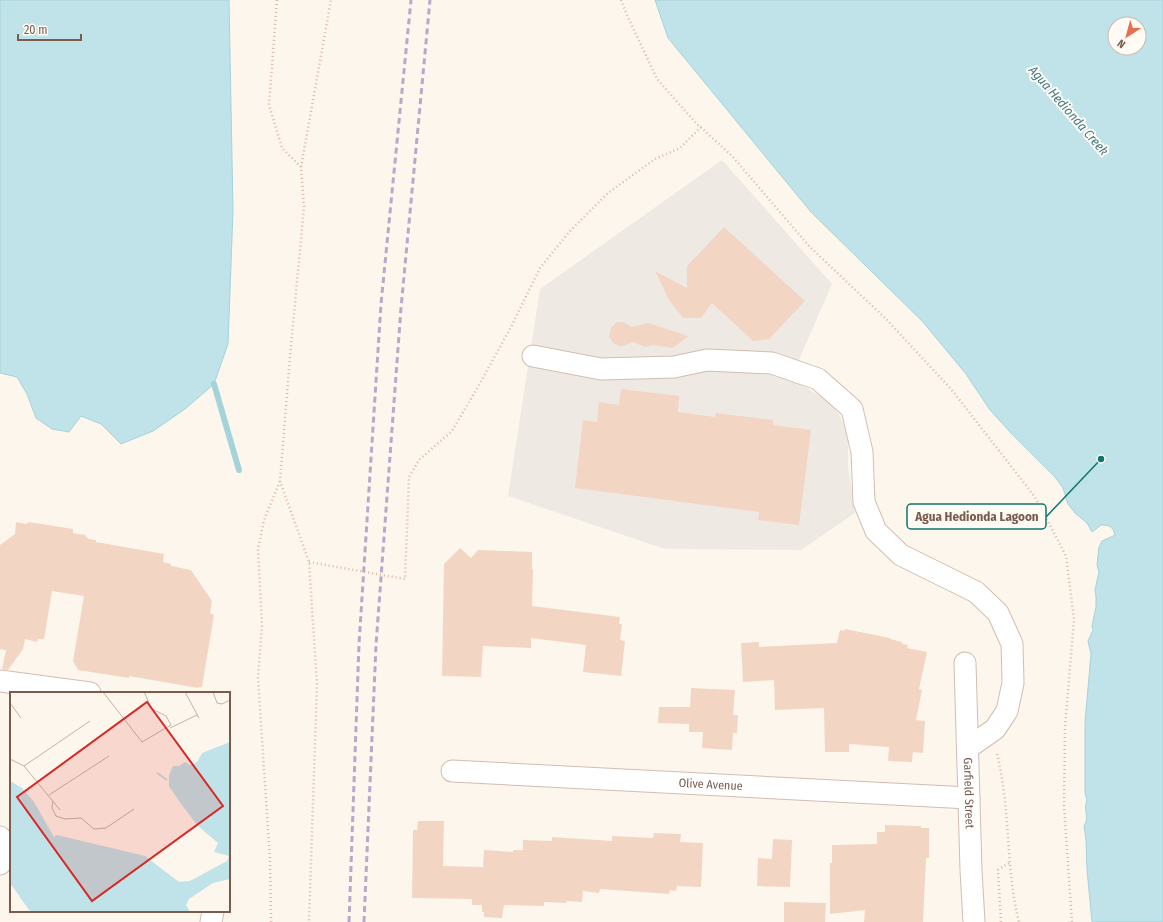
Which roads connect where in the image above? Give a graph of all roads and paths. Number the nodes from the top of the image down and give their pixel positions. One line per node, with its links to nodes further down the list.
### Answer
1 (277, 0): 5 (path)
2 (331, 0): 5 (path)
3 (621, 0): 4 (path)
4 (701, 127): 8 (path); 26 (path)
5 (301, 167): 7 (path)
6 (533, 356): 12 (street)
7 (280, 481): 8 (path); 21 (path)
8 (309, 562): 22 (path)
9 (965, 663): 13 (street, Garfield Street)
10 (0, 681): 11 (street)
11 (82, 692)
12 (991, 732): 13 (street); 17 (path)
13 (968, 748): 15 (street, Garfield Street)
14 (452, 771): 15 (street, Olive Avenue)
15 (969, 798): 23 (street, Garfield Street)
16 (0, 836): 18 (street)
17 (1010, 863): 24 (path); 25 (path)
18 (0, 864)
19 (213, 912): 20 (street)
20 (211, 922)
21 (271, 922)
22 (309, 922)
23 (974, 922)
24 (1001, 922)
25 (1019, 922)
26 (1072, 922)

